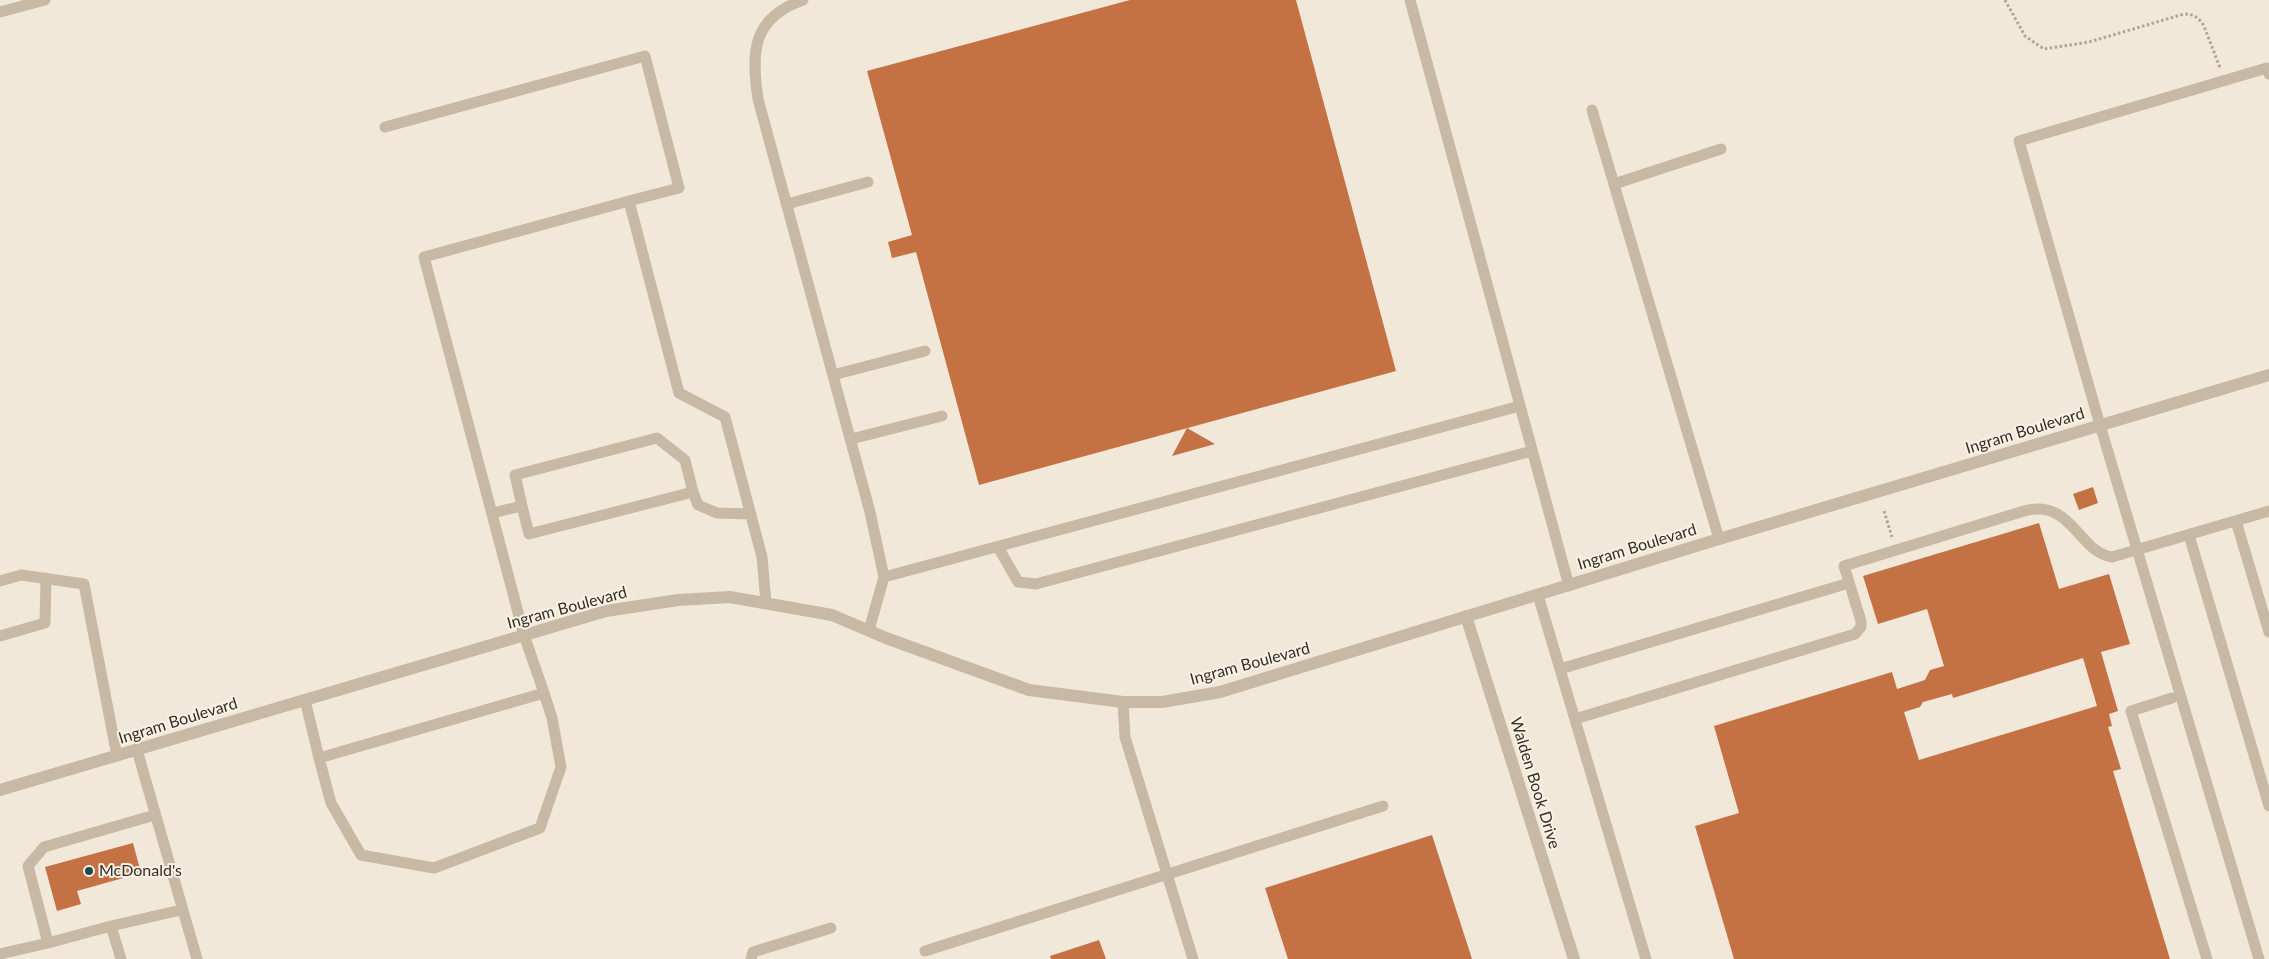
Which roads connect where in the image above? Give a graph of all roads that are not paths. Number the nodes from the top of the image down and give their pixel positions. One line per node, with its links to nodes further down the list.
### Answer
1 (45, 0): 4 (lane)
2 (803, 0): 12 (lane)
3 (1410, 0): 16 (lane)
4 (0, 12)
5 (2269, 74): 18 (lane)
6 (1592, 110): 10 (lane)
7 (386, 127): 11 (lane)
8 (1721, 149): 10 (lane)
9 (868, 182): 12 (lane)
10 (1614, 184): 28 (lane)
11 (629, 201): 24 (lane); 25 (lane)
12 (787, 204): 14 (lane)
13 (925, 351): 14 (lane)
14 (833, 375): 19 (lane)
15 (2269, 375): 18 (street, Ingram Boulevard)
16 (1520, 406): 20 (lane); 29 (lane)
17 (942, 416): 19 (lane)
18 (2100, 425): 28 (street, Ingram Boulevard); 30 (lane)
19 (850, 439): 31 (lane)
20 (1532, 451): 29 (lane); 35 (lane)
21 (693, 492): 22 (lane); 22 (lane); 25 (lane)
22 (522, 506): 24 (lane)
23 (2269, 511): 26 (lane)
24 (492, 513): 41 (lane)
25 (751, 514): 37 (lane)
26 (2236, 521): 27 (lane); 40 (lane)
27 (2189, 535): 30 (lane); 54 (lane)
28 (1719, 539): 35 (street, Ingram Boulevard)
29 (998, 547): 31 (lane)
30 (2137, 551): 34 (lane); 70 (lane)
31 (884, 577): 39 (lane)
32 (46, 578): 33 (lane); 42 (lane); 50 (lane)
33 (0, 581)
34 (1849, 583): 43 (lane); 48 (lane)
35 (1568, 586): 36 (street, Ingram Boulevard)
36 (1538, 595): 38 (street, Ingram Boulevard); 43 (lane)
37 (766, 603): 39 (street, Ingram Boulevard); 41 (street, Ingram Boulevard)
38 (1466, 616): 47 (street, Ingram Boulevard); 67 (street, Walden Book Drive)
39 (869, 630): 47 (street, Ingram Boulevard)
40 (2269, 632)
41 (524, 635): 44 (lane); 46 (street, Ingram Boulevard)
42 (0, 636)
43 (1560, 669): 48 (lane)
44 (544, 693): 51 (lane); 51 (lane)
45 (2172, 698): 69 (lane)
46 (305, 700): 49 (street, Ingram Boulevard); 51 (lane)
47 (1123, 702): 56 (lane)
48 (1575, 719): 68 (lane)
49 (137, 750): 50 (street, Ingram Boulevard); 55 (lane)
50 (117, 756): 52 (street, Ingram Boulevard)
51 (319, 758)
52 (0, 790)
53 (1384, 806): 56 (lane)
54 (2269, 806)
55 (156, 816): 57 (lane); 60 (lane)
56 (1166, 874): 61 (lane); 66 (lane)
57 (182, 910): 58 (lane); 64 (lane)
58 (111, 926): 60 (lane); 63 (lane)
59 (831, 928): 65 (lane)
60 (48, 943): 62 (lane)
61 (925, 951)
62 (0, 954)
63 (121, 959)
64 (197, 959)
65 (751, 959)
66 (1194, 959)
67 (1574, 959)
68 (1646, 959)
69 (2207, 959)
70 (2259, 959)

